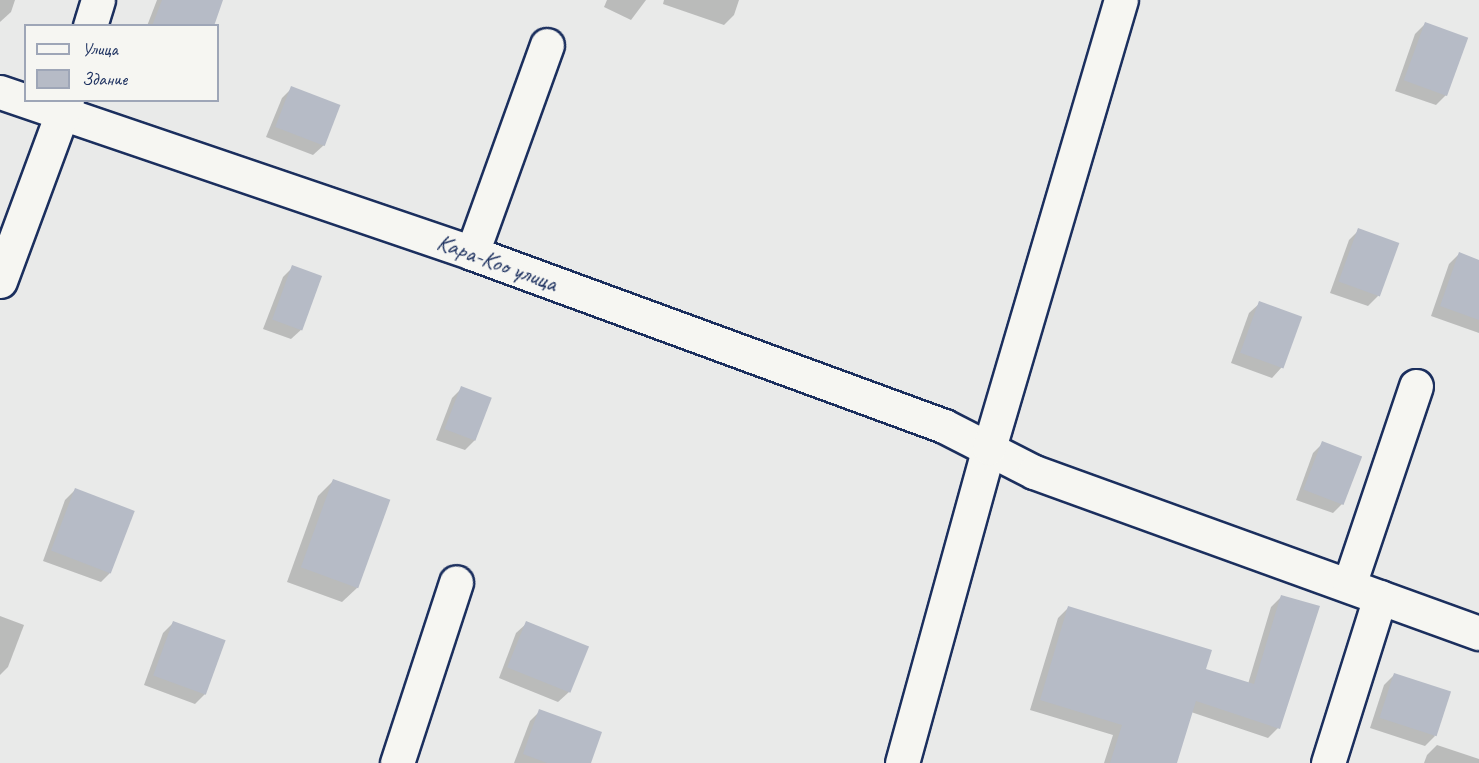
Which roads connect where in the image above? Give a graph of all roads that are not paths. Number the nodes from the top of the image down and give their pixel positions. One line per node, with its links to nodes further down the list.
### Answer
1 (98, 0): 3 (street)
2 (1121, 0): 12 (street)
3 (91, 24)
4 (547, 45): 9 (street)
5 (0, 92): 6 (street, Кара-Коо улица)
6 (24, 98)
7 (41, 102): 8 (street, Кара-Коо улица)
8 (65, 108): 9 (street, Кара-Коо улица); 10 (street)
9 (472, 254): 12 (street, Кара-Коо улица)
10 (0, 281)
11 (1416, 386): 14 (street)
12 (989, 448): 14 (street, Кара-Коо улица); 18 (street)
13 (456, 582): 17 (street)
14 (1349, 585): 15 (street, Кара-Коо улица)
15 (1380, 597): 16 (street, Кара-Коо улица); 19 (street)
16 (1479, 633)
17 (397, 763)
18 (902, 763)
19 (1328, 763)

